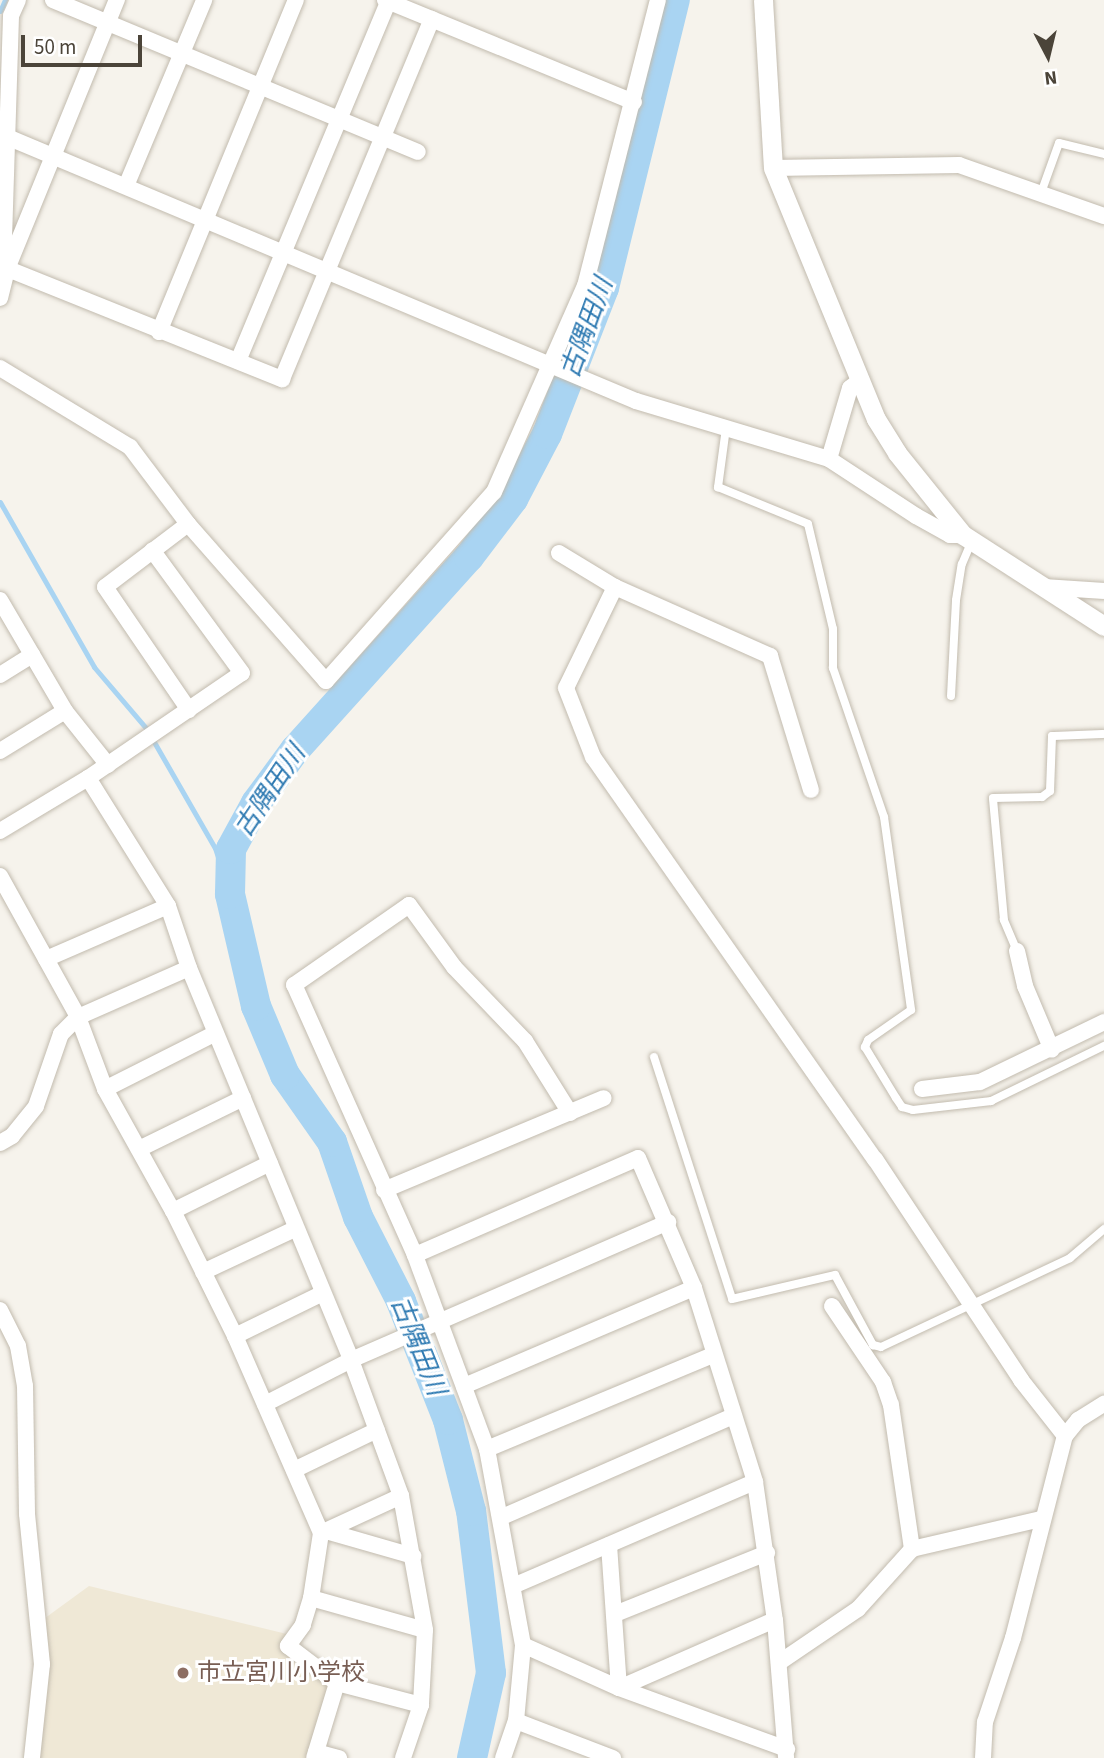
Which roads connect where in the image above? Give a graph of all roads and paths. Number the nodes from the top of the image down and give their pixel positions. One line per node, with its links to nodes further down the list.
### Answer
1 (18, 0): 15 (street)
2 (53, 0): 10 (street)
3 (117, 0): 10 (street)
4 (204, 0): 11 (street)
5 (296, 0): 12 (street)
6 (657, 0): 13 (street)
7 (763, 0): 20 (street)
8 (386, 1): 9 (street); 14 (street)
9 (432, 19): 13 (street); 16 (street)
10 (107, 23): 11 (street); 19 (street)
11 (182, 55): 12 (street); 21 (street)
12 (260, 89): 14 (street); 24 (street)
13 (634, 102): 31 (street)
14 (339, 120): 16 (street); 25 (street)
15 (3, 135): 19 (street); 26 (street)
16 (384, 138): 17 (street); 27 (street)
17 (418, 152)
18 (1104, 154): 22 (lane)
19 (53, 155): 21 (street); 26 (street)
20 (773, 168): 22 (street); 33 (street)
21 (126, 186): 24 (street)
22 (1041, 193): 23 (street)
23 (1104, 216)
24 (207, 220): 25 (street); 29 (street)
25 (283, 253): 27 (street); 30 (street)
26 (7, 269): 28 (street); 29 (street)
27 (327, 271): 30 (street); 31 (street)
28 (0, 298)
29 (159, 332): 30 (street)
30 (238, 361)
31 (550, 364): 34 (street); 36 (street)
32 (0, 368): 36 (street)
33 (859, 381): 35 (street); 37 (street)
34 (726, 428): 35 (street); 65 (lane)
35 (830, 458): 37 (street)
36 (188, 524): 38 (street)
37 (968, 538): 41 (street); 47 (lane)
38 (152, 550): 48 (street); 48 (street)
39 (559, 553): 40 (street)
40 (615, 587): 54 (street); 85 (street)
41 (1038, 587): 42 (street); 44 (street)
42 (1104, 591)
43 (0, 600): 45 (street)
44 (1104, 626)
45 (32, 655): 46 (street); 49 (street)
46 (0, 675)
47 (951, 696)
48 (189, 710): 52 (street)
49 (65, 711): 51 (street); 52 (street)
50 (1104, 734): 59 (lane)
51 (0, 751)
52 (108, 765): 53 (street)
53 (88, 778): 55 (street); 58 (street)
54 (811, 790)
55 (0, 831)
56 (0, 876): 57 (street)
57 (6, 896): 60 (street)
58 (168, 906): 60 (street); 61 (street)
59 (1017, 951): 66 (street)
60 (46, 959): 62 (street)
61 (189, 968): 62 (street); 64 (street)
62 (78, 1017): 68 (street); 73 (street)
63 (1104, 1022): 66 (street)
64 (216, 1033): 68 (street); 70 (street)
65 (1104, 1046)
66 (1052, 1050): 69 (street)
67 (654, 1057): 85 (lane)
68 (105, 1089): 74 (street)
69 (922, 1089)
70 (243, 1098): 74 (street); 75 (street)
71 (604, 1098): 72 (street)
72 (570, 1113): 76 (street); 76 (street)
73 (0, 1143)
74 (139, 1149): 77 (street)
75 (270, 1163): 77 (street); 80 (street)
76 (384, 1190): 81 (street)
77 (173, 1211): 82 (street)
78 (668, 1222): 81 (street); 83 (street); 88 (street)
79 (1104, 1228): 85 (lane)
80 (295, 1229): 82 (street); 84 (street)
81 (415, 1255): 88 (street)
82 (203, 1272): 89 (street)
83 (694, 1288): 90 (street); 92 (street)
84 (321, 1294): 89 (street); 91 (street)
85 (972, 1301): 97 (street)
86 (832, 1306): 106 (street)
87 (0, 1310): 122 (street)
88 (437, 1322): 91 (street); 92 (street)
89 (235, 1336): 93 (street)
90 (713, 1355): 95 (street); 98 (street)
91 (351, 1360): 93 (street); 96 (street)
92 (464, 1386): 98 (street)
93 (265, 1404): 99 (street)
94 (1104, 1404): 97 (street)
95 (733, 1416): 100 (street); 102 (street)
96 (376, 1430): 99 (street); 101 (street)
97 (1065, 1436): 103 (street)
98 (487, 1449): 102 (street)
99 (294, 1470): 104 (street)
100 (755, 1482): 105 (street); 107 (street)
101 (401, 1496): 104 (street); 108 (street)
102 (502, 1517): 109 (street)
103 (1041, 1519): 106 (street); 127 (street)
104 (324, 1532): 108 (street); 110 (street)
105 (609, 1545): 109 (street); 111 (street)
106 (912, 1549): 115 (street)
107 (767, 1553): 111 (street); 112 (street)
108 (413, 1556): 113 (street)
109 (513, 1586): 114 (street)
110 (311, 1598): 113 (street); 116 (street)
111 (615, 1614): 117 (street)
112 (775, 1620): 115 (street); 117 (street)
113 (425, 1630): 118 (street)
114 (523, 1645): 117 (street); 119 (street)
115 (780, 1662): 120 (street)
116 (337, 1683): 118 (street); 121 (street)
117 (619, 1688): 120 (street)
118 (421, 1705): 124 (street)
119 (516, 1721): 125 (street); 126 (street)
120 (786, 1754)
121 (315, 1755): 123 (street)
122 (32, 1758)
123 (339, 1758)
124 (402, 1758)
125 (503, 1758)
126 (613, 1758)
127 (983, 1758)

